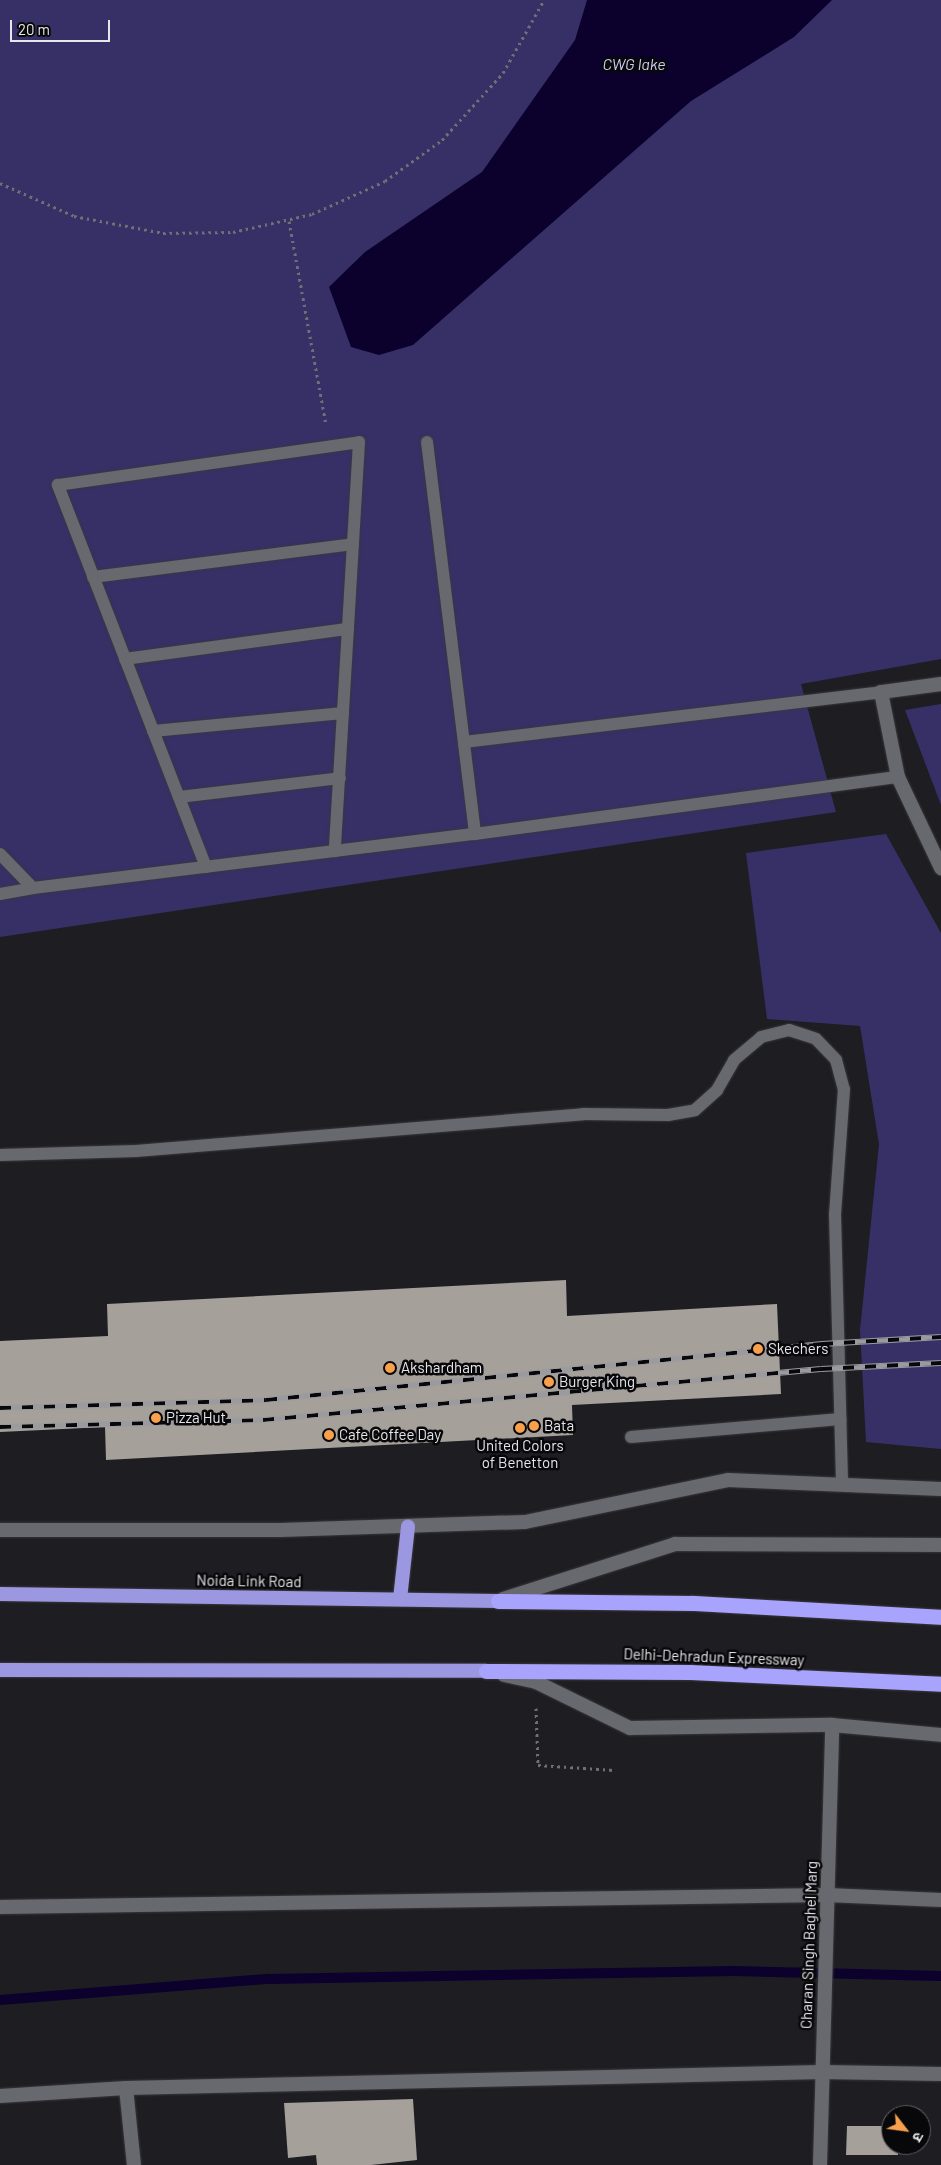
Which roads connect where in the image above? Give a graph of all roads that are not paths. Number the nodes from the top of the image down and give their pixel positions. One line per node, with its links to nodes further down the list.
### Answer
1 (427, 442): 10 (lane)
2 (353, 544): 3 (lane); 3 (lane); 4 (lane)
3 (94, 577): 5 (lane)
4 (348, 629): 5 (lane); 8 (lane)
5 (125, 659): 9 (lane)
6 (941, 684): 7 (street)
7 (882, 692): 10 (lane); 11 (street)
8 (343, 713): 9 (lane); 12 (lane)
9 (153, 731): 13 (lane)
10 (464, 742): 14 (lane)
11 (898, 777): 14 (lane); 18 (street)
12 (340, 778): 13 (lane); 15 (lane)
13 (179, 797): 17 (lane)
14 (475, 834): 15 (lane)
15 (335, 851): 17 (lane)
16 (0, 854): 19 (lane)
17 (206, 867): 19 (lane)
18 (941, 868)
19 (33, 888): 20 (lane)
20 (0, 894)
21 (0, 1155): 22 (lane)
22 (840, 1419): 23 (lane); 24 (lane)
23 (631, 1437)
24 (842, 1485): 25 (street); 26 (street)
25 (941, 1489)
26 (408, 1526): 27 (street); 30 (highway)
27 (0, 1530)
28 (941, 1545): 31 (street)
29 (0, 1594): 30 (highway, Noida Link Road)
30 (400, 1599): 31 (highway, Noida Link Road)
31 (498, 1601): 32 (highway)
32 (941, 1617)
33 (0, 1670): 34 (highway)
34 (486, 1671): 35 (highway, Delhi-Dehradun Expressway); 36 (street)
35 (941, 1684)
36 (832, 1726): 37 (street); 38 (street, Charan Singh Baghel Marg)
37 (941, 1735)
38 (827, 1895): 39 (street); 40 (street); 41 (street, Charan Singh Baghel Marg)
39 (941, 1900)
40 (0, 1907)
41 (822, 2072): 42 (street); 43 (street); 46 (street, Charan Singh Baghel Marg)
42 (941, 2074)
43 (126, 2088): 44 (street); 45 (street)
44 (0, 2096)
45 (134, 2165)
46 (820, 2165)

